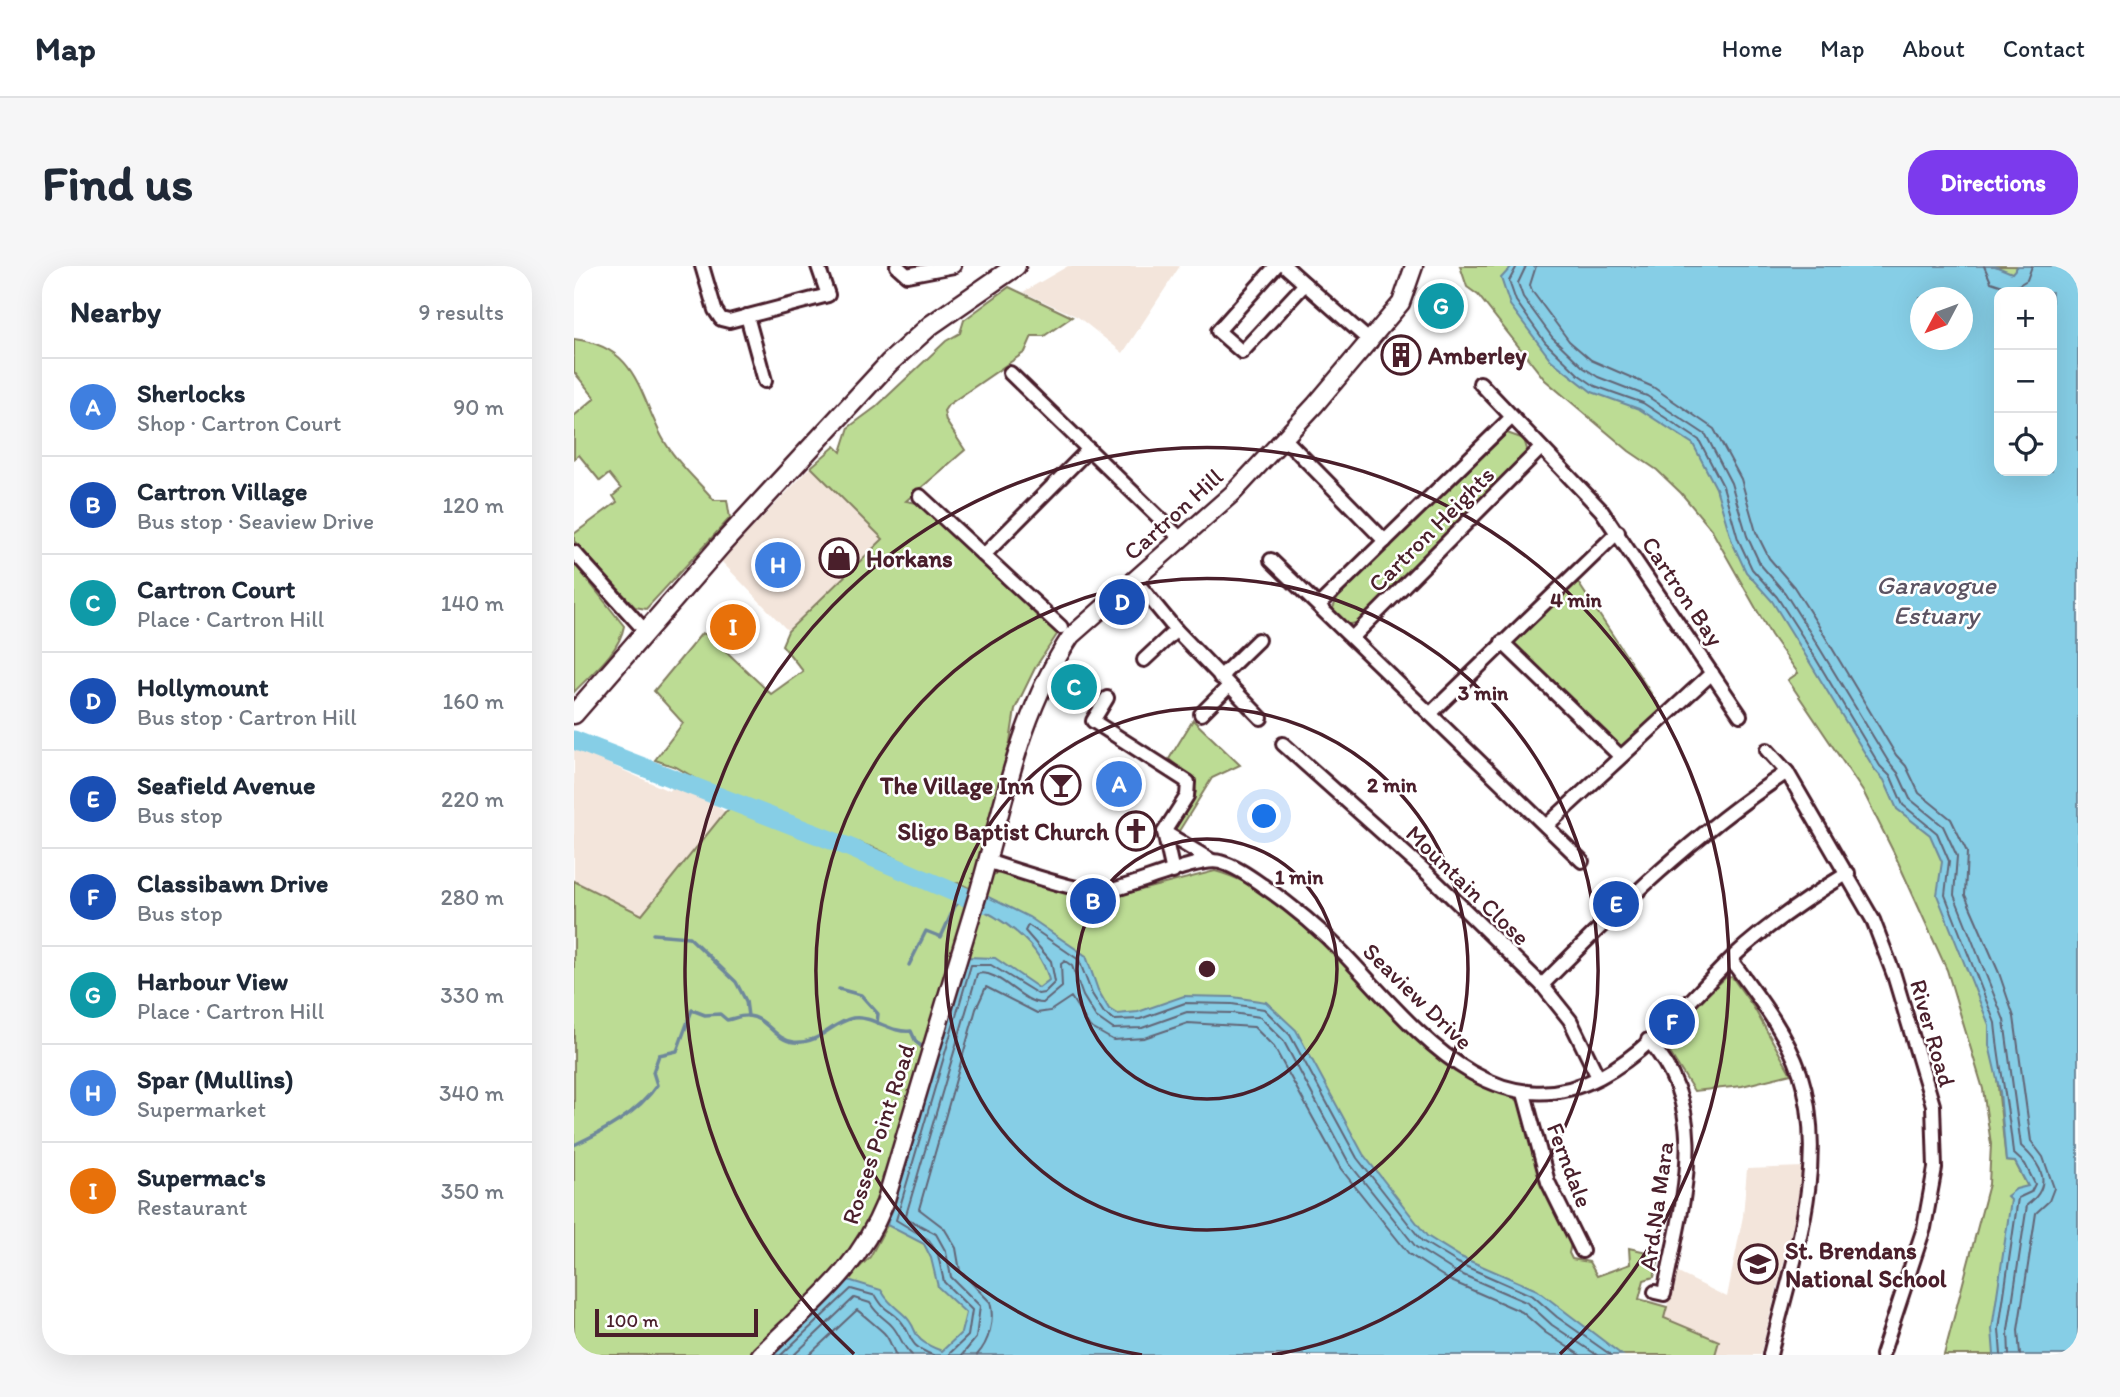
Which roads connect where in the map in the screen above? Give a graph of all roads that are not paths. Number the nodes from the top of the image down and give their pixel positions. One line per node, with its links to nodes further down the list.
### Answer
1 (702, 266): 10 (street)
2 (818, 266): 10 (street)
3 (898, 266): 4 (street)
4 (954, 266)
5 (1016, 266): 30 (highway)
6 (1276, 266): 9 (street)
7 (1286, 266): 9 (street)
8 (1412, 268): 11 (main road, Cartron Hill)
9 (1305, 284): 11 (street)
10 (747, 316): 13 (street)
11 (1371, 342): 16 (main road, Cartron Hill)
12 (1010, 373): 17 (street)
13 (765, 381)
14 (1480, 383): 15 (street)
15 (1512, 417): 18 (street); 22 (street, Cartron Heights)
16 (1284, 438): 21 (main road, Cartron Hill); 22 (street, Cartron Heights)
17 (1089, 449): 21 (street); 24 (street)
18 (1541, 449): 20 (street, Cartron Bay); 31 (street, Cartron Heights)
19 (920, 496): 24 (street)
20 (1618, 532): 33 (street, Cartron Bay); 35 (street, Cartron Bay)
21 (1180, 538): 26 (main road, Cartron Hill)
22 (1385, 541): 27 (street, Cartron Heights)
23 (574, 552): 30 (street)
24 (984, 555): 28 (street)
25 (1271, 560): 27 (street)
26 (1133, 579): 29 (street); 49 (main road, Cartron Hill)
27 (1319, 606): 31 (street)
28 (1061, 627)
29 (1176, 630): 34 (street); 36 (street)
30 (646, 632): 38 (highway)
31 (1352, 638): 40 (street)
32 (1258, 640): 36 (street)
33 (1502, 642): 40 (street, Cartron Bay); 45 (street)
34 (1144, 660)
35 (1712, 673): 41 (street, Cartron Bay); 45 (street, Cartron Bay)
36 (1225, 681): 39 (street); 42 (street)
37 (1107, 698): 48 (street)
38 (574, 714)
39 (1201, 714)
40 (1430, 714): 47 (street)
41 (1740, 715)
42 (1261, 718)
43 (1283, 744): 56 (street, Mountain Close)
44 (1767, 750): 46 (street, River Road)
45 (1620, 756): 47 (street, Cartron Bay)
46 (1787, 772): 53 (street, River Road); 56 (street)
47 (1546, 826): 51 (street)
48 (1164, 832): 50 (street, Seaview Drive); 52 (street)
49 (986, 861): 52 (street); 54 (main road, Cartron Hill)
50 (1212, 861): 52 (street); 59 (street, Seaview Drive)
51 (1582, 862)
52 (1173, 872)
53 (1848, 873): 55 (street, Seaview Drive); 64 (street, River Road)
54 (978, 891): 62 (main road, Rosses Point Road)
55 (1731, 960): 57 (street, Seaview Drive); 63 (street)
56 (1542, 985): 58 (street, Mountain Close)
57 (1648, 1040): 58 (street, Seaview Drive); 61 (street, Ard Na Mara)
58 (1598, 1077): 59 (street, Seaview Drive)
59 (1524, 1093): 60 (street, Ferndale)
60 (1582, 1251)
61 (1655, 1292)
62 (760, 1355)
63 (1770, 1355)
64 (1882, 1355)

